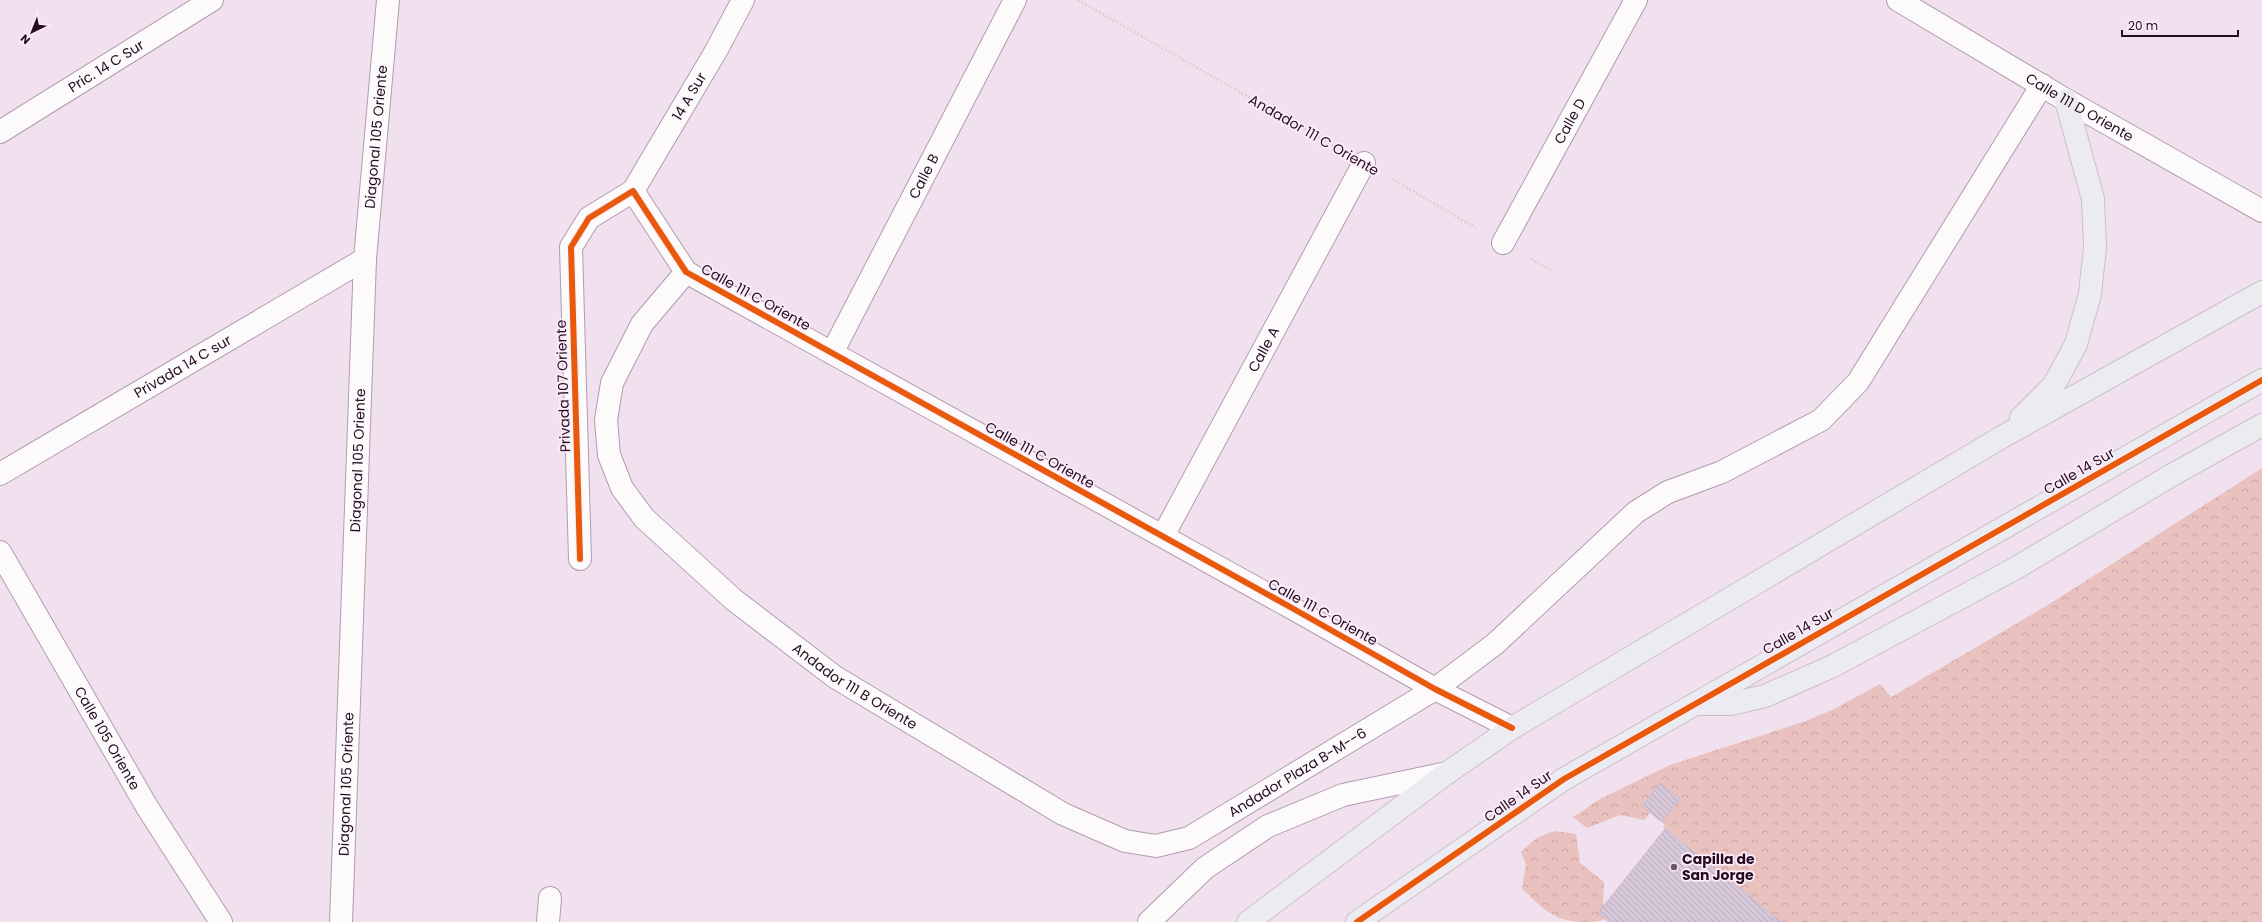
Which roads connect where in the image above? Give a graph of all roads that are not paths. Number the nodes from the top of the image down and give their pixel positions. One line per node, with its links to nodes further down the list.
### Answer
1 (212, 0): 9 (street, Pric. 14 C Sur)
2 (388, 0): 14 (street, Diagonal 105 Oriente)
3 (743, 0): 11 (street, 14 A Sur)
4 (1015, 0): 17 (street, Calle B)
5 (1636, 0): 13 (street, Calle D)
6 (1898, 0): 7 (street, Calle 111 D Oriente)
7 (2042, 86): 8 (street, Calle 111 D Oriente); 25 (street, Andador Plaza B-M--6)
8 (2066, 100): 12 (street, Calle 111 D Oriente); 20 (main road)
9 (0, 132)
10 (1364, 163): 22 (street, Calle A)
11 (633, 191): 15 (street, Calle 111 C Oriente); 24 (street, Privada 107 Oriente)
12 (2262, 211)
13 (1503, 243)
14 (365, 259): 21 (street, Privada 14 C sur); 32 (street, Diagonal 105 Oriente)
15 (686, 272): 17 (street, Calle 111 C Oriente); 29 (street, Andador 111 B Oriente)
16 (2262, 292): 20 (main road)
17 (832, 353): 22 (street, Calle 111 C Oriente)
18 (2262, 380): 26 (main road, Calle 14 Sur)
19 (2262, 425): 26 (main road)
20 (2002, 437): 27 (main road)
21 (0, 474)
22 (1163, 536): 25 (street, Calle 111 C Oriente)
23 (0, 552): 31 (street, Calle 105 Oriente)
24 (580, 559)
25 (1435, 689): 27 (street, Calle 111 C Oriente); 29 (street, Andador Plaza B-M--6)
26 (1695, 704): 36 (main road, Calle 14 Sur)
27 (1512, 728): 28 (main road)
28 (1447, 773): 34 (street); 35 (main road)
29 (1156, 846)
30 (550, 898): 33 (street)
31 (221, 922)
32 (341, 922)
33 (548, 922)
34 (1149, 922)
35 (1248, 922)
36 (1357, 922)

